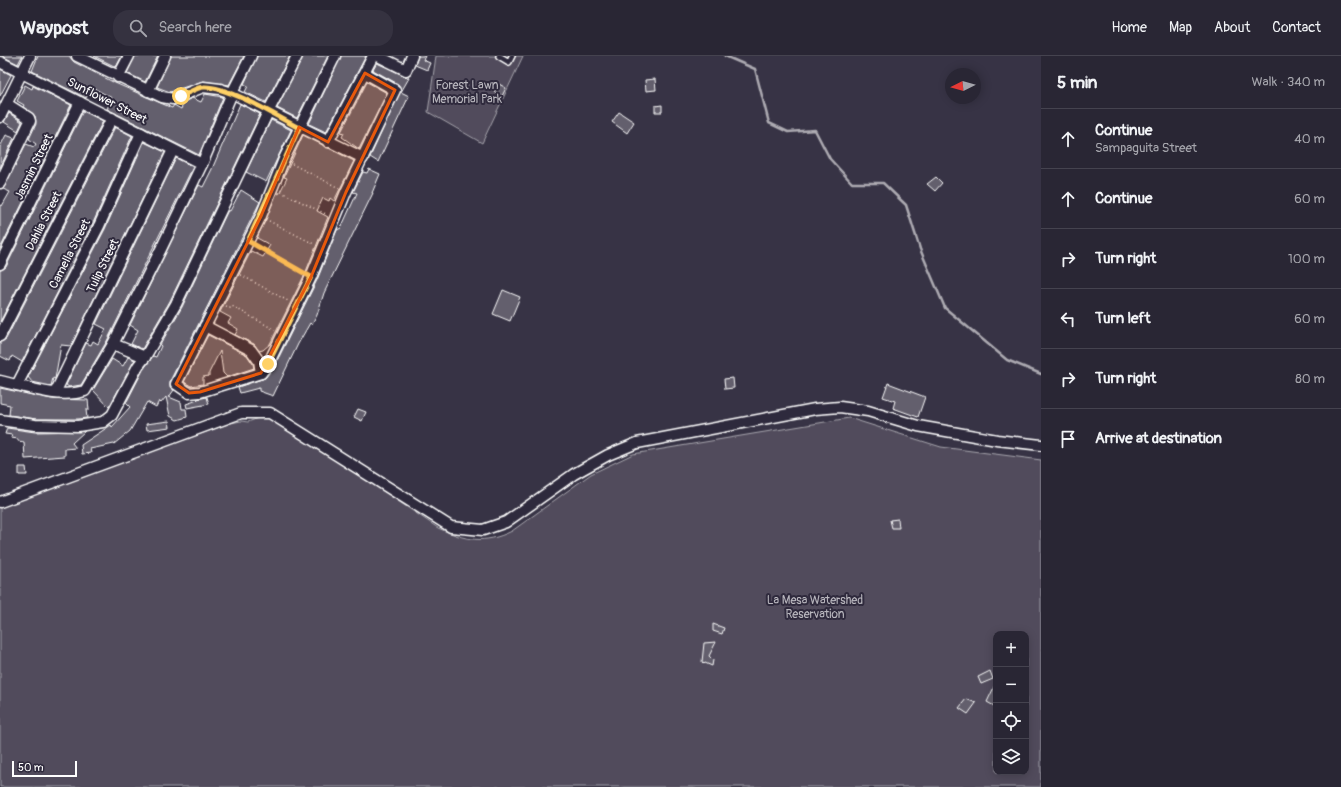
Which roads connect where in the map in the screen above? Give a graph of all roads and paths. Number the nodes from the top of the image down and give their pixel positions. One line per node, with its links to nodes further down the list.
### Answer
1 (30, 56): 16 (street)
2 (77, 56): 13 (street)
3 (129, 56): 17 (street)
4 (165, 56): 18 (street)
5 (251, 56): 19 (street)
6 (297, 56): 22 (street)
7 (335, 56): 25 (street)
8 (373, 56): 15 (street)
9 (378, 56): 10 (street)
10 (412, 56)
11 (499, 56): 12 (lane)
12 (512, 56)
13 (90, 59): 17 (street)
14 (0, 62): 16 (street, Sunflower Street)
15 (365, 73): 27 (street); 29 (street)
16 (21, 74): 20 (street, Sunflower Street); 21 (street)
17 (118, 77): 18 (street)
18 (148, 91): 19 (street)
19 (232, 93): 22 (street); 31 (street)
20 (80, 102): 24 (street, Sunflower Street); 39 (street, Jasmin Street)
21 (7, 104): 23 (street); 32 (street)
22 (268, 112): 25 (street); 48 (street)
23 (0, 117)
24 (112, 118): 26 (street, Sunflower Street); 46 (street, Dahlia Street)
25 (299, 128): 27 (street); 30 (street)
26 (141, 133): 28 (street, Sunflower Street); 51 (street, Camella Street)
27 (328, 142): 29 (street)
28 (173, 150): 31 (street, Sunflower Street); 52 (street, Tulip Street)
29 (363, 158): 34 (street)
30 (284, 159): 33 (street); 34 (path)
31 (202, 164): 47 (street)
32 (0, 183)
33 (272, 188): 35 (street); 36 (path)
34 (346, 192): 36 (street)
35 (261, 216): 37 (street); 38 (path)
36 (336, 218): 38 (street)
37 (248, 241): 40 (street); 41 (path)
38 (323, 249): 41 (street)
39 (0, 264)
40 (234, 271): 42 (street); 43 (path)
41 (311, 277): 43 (street)
42 (218, 301): 44 (street); 45 (path)
43 (297, 306): 45 (street)
44 (205, 326): 49 (street); 49 (street)
45 (282, 333): 49 (street)
46 (0, 336)
47 (114, 344): 48 (street); 52 (street)
48 (145, 357): 53 (street)
49 (261, 373)
50 (0, 381): 51 (street)
51 (17, 385): 52 (street)
52 (55, 394)
53 (0, 420)
54 (1041, 445): 55 (street)
55 (0, 502)

